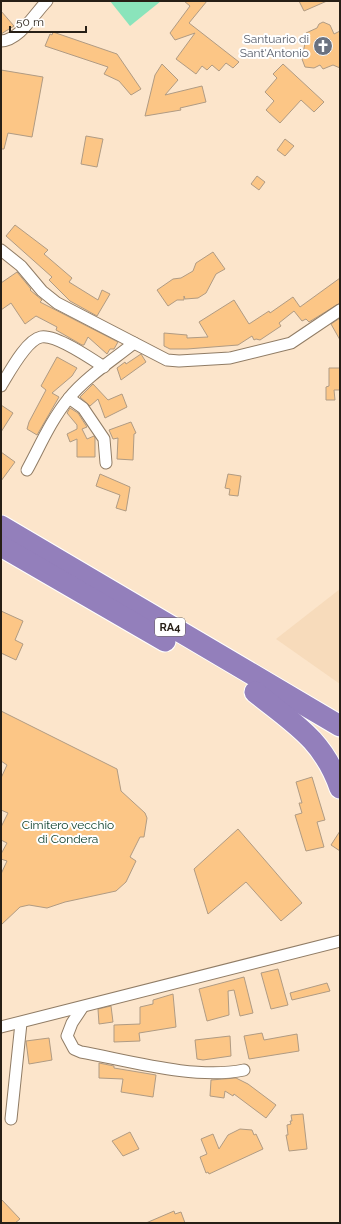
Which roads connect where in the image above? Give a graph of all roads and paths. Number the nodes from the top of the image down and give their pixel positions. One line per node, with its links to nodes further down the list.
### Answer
1 (46, 1): 2 (street)
2 (1, 41)
3 (1, 250): 5 (street)
4 (340, 310): 5 (street)
5 (134, 343): 6 (street)
6 (104, 367): 7 (street); 8 (street)
7 (1, 386)
8 (69, 398): 9 (street); 10 (street)
9 (106, 463)
10 (27, 470)
11 (1, 526): 14 (highway, RA4)
12 (1, 546): 13 (highway, RA4)
13 (255, 692): 14 (highway, RA4); 15 (highway)
14 (340, 730)
15 (340, 788)
16 (340, 941): 17 (street)
17 (82, 1008): 18 (street); 20 (street)
18 (21, 1023): 19 (street); 21 (street)
19 (1, 1027)
20 (244, 1070)
21 (11, 1119)

